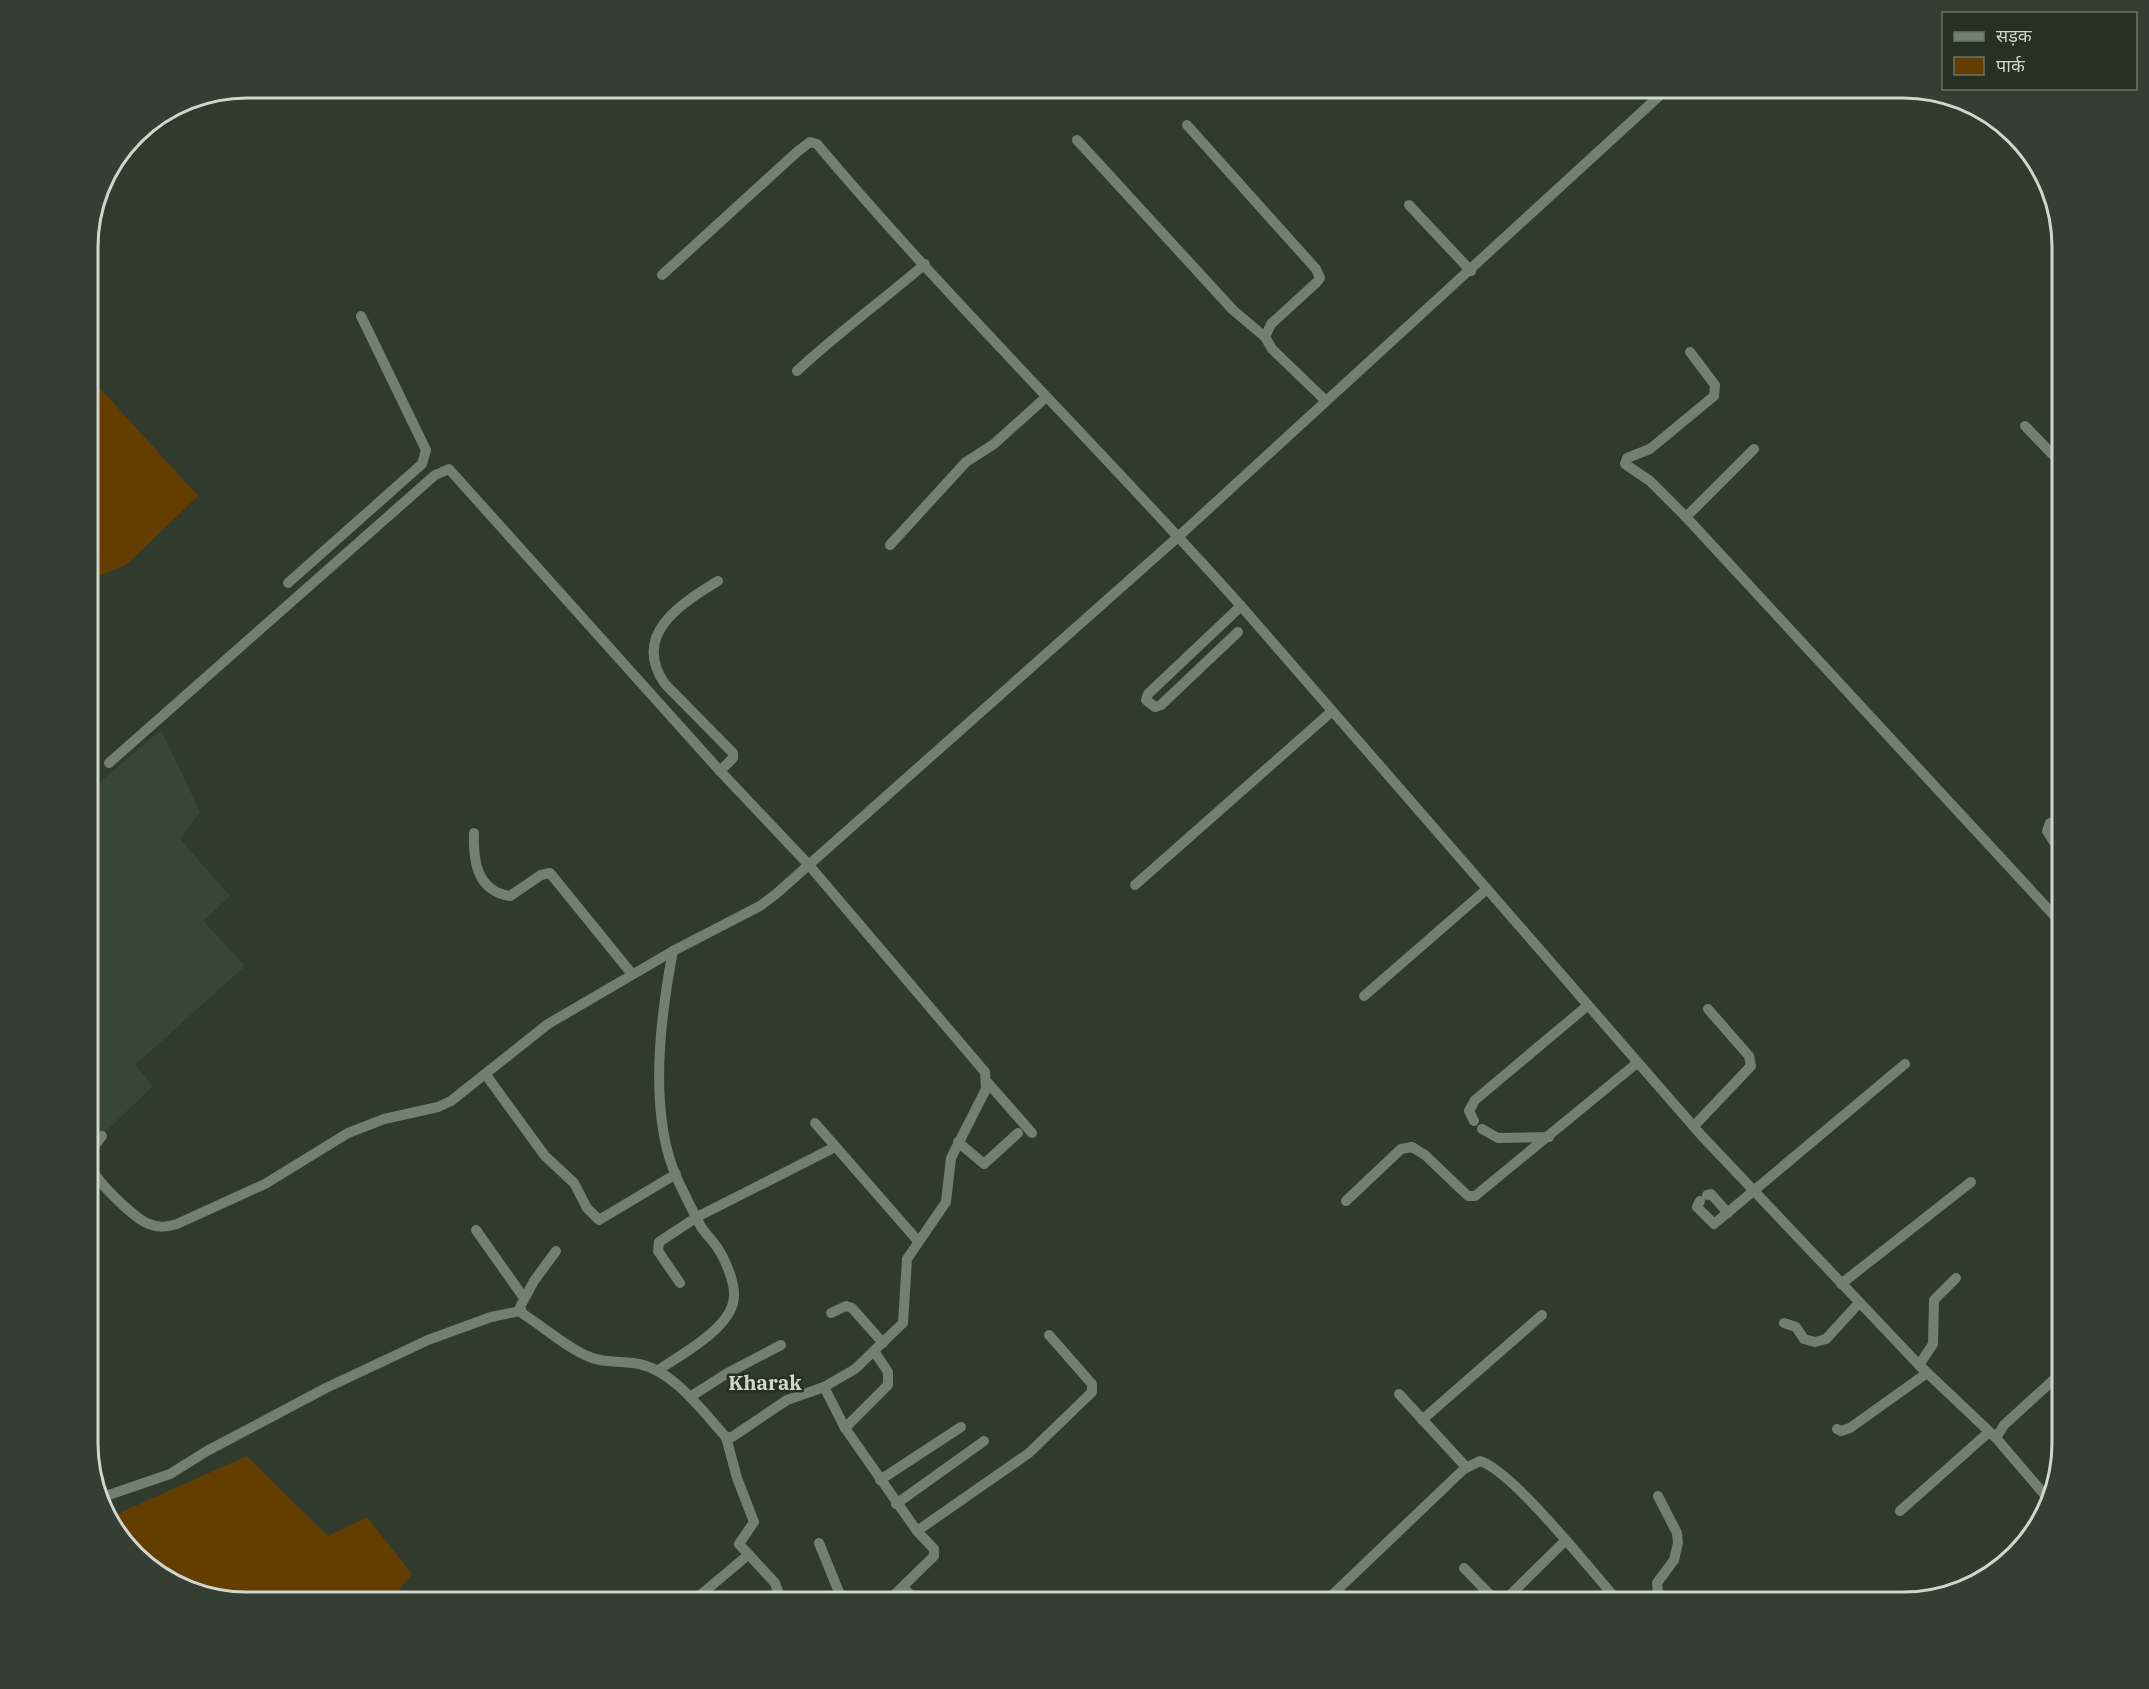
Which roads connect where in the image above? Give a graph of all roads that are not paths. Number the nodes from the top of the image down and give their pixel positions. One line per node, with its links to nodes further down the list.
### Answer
1 (1657, 98): 6 (street)
2 (1187, 125): 9 (street)
3 (1077, 140): 9 (street)
4 (1409, 205): 6 (street)
5 (926, 264): 7 (street); 11 (street); 12 (street)
6 (1471, 271): 13 (street)
7 (662, 274)
8 (361, 316): 21 (street)
9 (1265, 337): 13 (street)
10 (1690, 352): 17 (street)
11 (797, 371)
12 (1045, 398): 18 (street); 19 (street)
13 (1326, 401): 18 (street)
14 (2025, 426): 16 (street)
15 (1754, 449): 17 (street)
16 (2052, 454)
17 (1686, 517): 33 (street)
18 (1179, 536): 22 (street); 30 (street)
19 (890, 545)
20 (718, 581): 26 (street)
21 (288, 583)
22 (1241, 606): 23 (street); 24 (street)
23 (1238, 632)
24 (1331, 712): 31 (street); 32 (street)
25 (109, 763): 26 (street)
26 (720, 771): 30 (street)
27 (2052, 823): 29 (street)
28 (474, 832): 35 (street)
29 (2052, 839)
30 (808, 864): 34 (street); 42 (street)
31 (1135, 885)
32 (1487, 889): 36 (street); 37 (street)
33 (2052, 913)
34 (673, 951): 35 (street); 54 (street)
35 (632, 974): 41 (street)
36 (1364, 996)
37 (1587, 1006): 39 (street); 43 (street)
38 (1707, 1010): 45 (street)
39 (1637, 1063): 45 (street); 50 (street)
40 (1905, 1064): 57 (street)
41 (486, 1075): 54 (street); 55 (street)
42 (988, 1083): 48 (street); 52 (street)
43 (1474, 1120)
44 (815, 1123): 53 (street)
45 (1694, 1126): 57 (street)
46 (1482, 1129): 50 (street)
47 (1018, 1133): 52 (street)
48 (1032, 1133)
49 (102, 1136): 51 (street)
50 (1549, 1137): 58 (street)
51 (98, 1141)
52 (958, 1142): 62 (street)
53 (835, 1147): 60 (street); 62 (street)
54 (676, 1174): 60 (street)
55 (98, 1176)
56 (1971, 1182): 66 (street)
57 (1754, 1193): 59 (street); 66 (street)
58 (1346, 1201)
59 (1728, 1213): 59 (street)
60 (697, 1217): 65 (street); 78 (street)
61 (476, 1230): 67 (street)
62 (918, 1241): 74 (street)
63 (556, 1251): 67 (street)
64 (1956, 1278): 77 (street)
65 (680, 1283)
66 (1841, 1284): 68 (street)
67 (524, 1298): 69 (street)
68 (1858, 1303): 72 (street); 77 (street)
69 (520, 1311): 78 (street); 93 (street)
70 (831, 1313): 74 (street)
71 (1542, 1316): 83 (street)
72 (1784, 1323)
73 (1049, 1335): 97 (street)
74 (883, 1343): 76 (street)
75 (781, 1346): 82 (street)
76 (874, 1351): 80 (street); 85 (street)
77 (1923, 1369): 86 (street); 87 (street)
78 (657, 1371): 82 (street)
79 (2052, 1381): 87 (street)
80 (824, 1387): 85 (street); 88 (street)
81 (1398, 1394): 83 (street)
82 (690, 1397): 88 (street)
83 (1422, 1420): 90 (street)
84 (961, 1427): 91 (street)
85 (845, 1428): 91 (street)
86 (1837, 1429)
87 (1992, 1435): 92 (street); 96 (street)
88 (726, 1437): 100 (street)
89 (984, 1441): 95 (street)
90 (1466, 1467): 98 (street); 108 (street)
91 (880, 1480): 95 (street)
92 (2043, 1493)
93 (108, 1495)
94 (1658, 1496): 112 (street)
95 (896, 1504): 97 (street)
96 (1900, 1511)
97 (917, 1531): 102 (street)
98 (1565, 1541): 110 (street); 111 (street)
99 (819, 1543): 105 (street)
100 (748, 1555): 103 (street); 104 (street)
101 (1464, 1568): 109 (street)
102 (903, 1587): 106 (street); 107 (street)
103 (704, 1592)
104 (778, 1592)
105 (839, 1592)
106 (898, 1592)
107 (908, 1592)
108 (1335, 1592)
109 (1487, 1592)
110 (1513, 1592)
111 (1610, 1592)
112 (1658, 1592)

